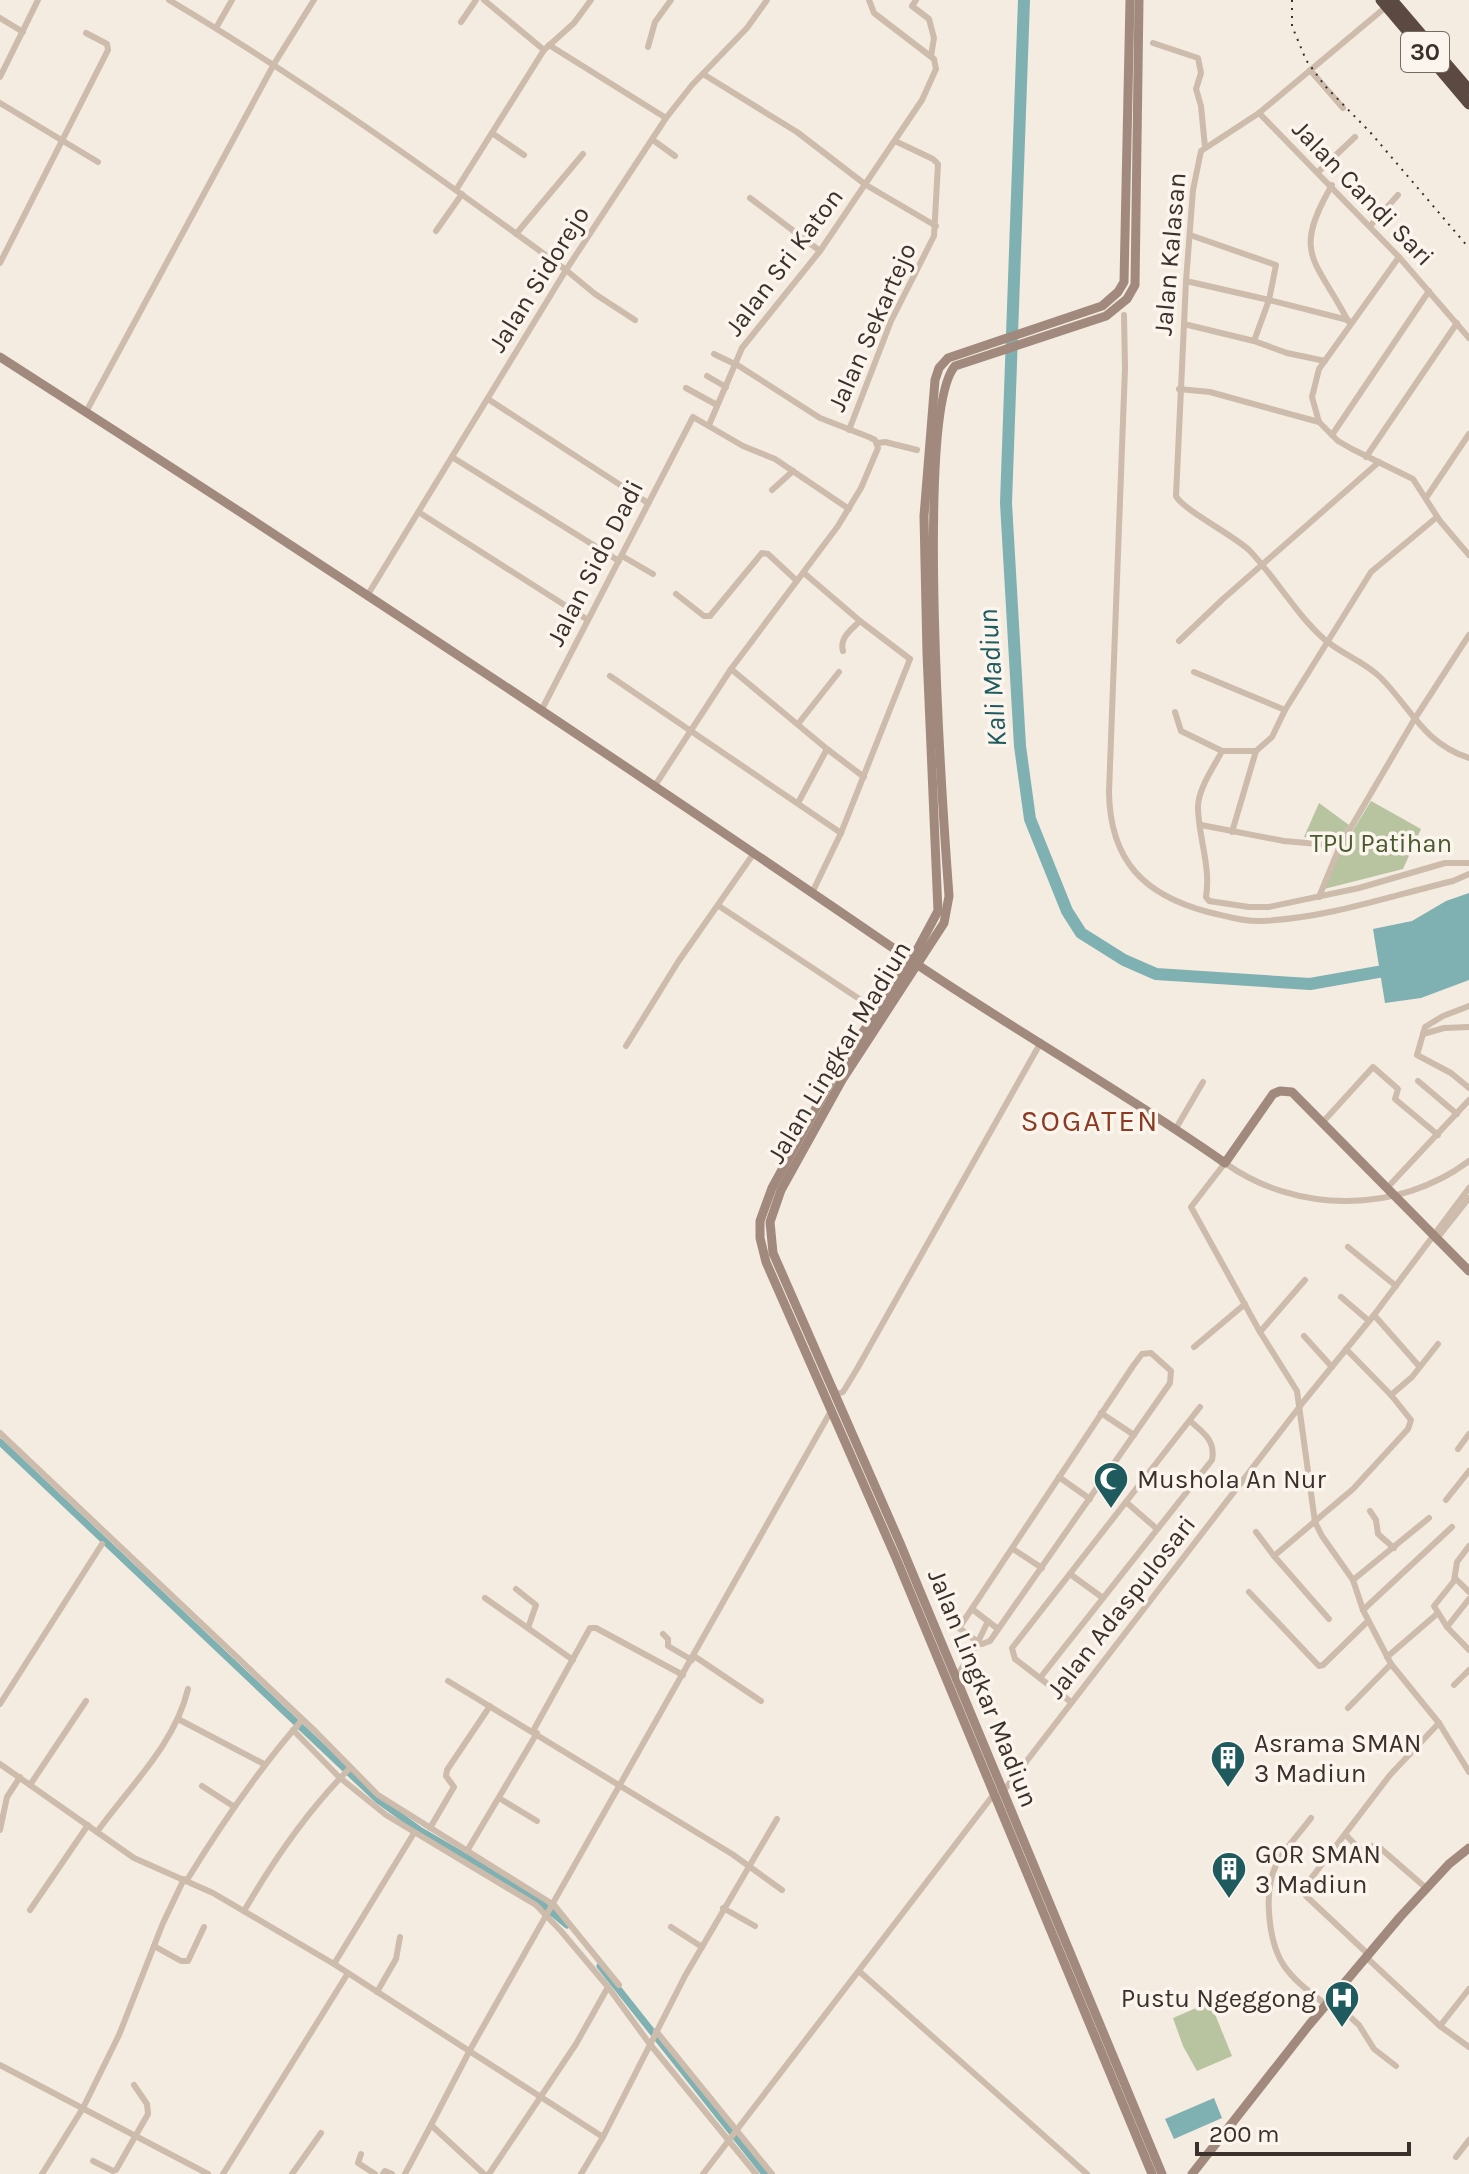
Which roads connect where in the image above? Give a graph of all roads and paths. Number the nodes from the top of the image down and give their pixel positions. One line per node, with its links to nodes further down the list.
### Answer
1 (38, 0): 20 (street)
2 (169, 0): 19 (street)
3 (232, 0): 19 (street)
4 (314, 0): 26 (street)
5 (476, 0): 18 (street)
6 (484, 0): 16 (street)
7 (498, 0): 16 (street)
8 (591, 0): 24 (street)
9 (671, 0): 23 (street)
10 (767, 0): 28 (street, Jalan Sidorejo)
11 (916, 0): 25 (street)
12 (1130, 0): 65 (main road, Jalan Lingkar Madiun)
13 (1139, 0): 65 (main road, Jalan Lingkar Madiun)
14 (872, 2): 25 (street)
15 (1388, 2): 27 (street, Jalan Kalasan); 30 (highway, 30); 32 (highway, 30)
16 (493, 7): 24 (street)
17 (0, 18): 20 (street)
18 (461, 22)
19 (216, 28): 26 (street)
20 (23, 32): 29 (street)
21 (86, 33): 39 (street)
22 (1153, 43): 41 (street)
23 (648, 47)
24 (547, 48): 35 (street); 36 (street)
25 (931, 56): 40 (street, Jalan Sri Katon)
26 (274, 64): 49 (street); 82 (street)
27 (1310, 70): 33 (street); 34 (street, Jalan Kalasan)
28 (703, 74): 35 (street, Jalan Sidorejo); 47 (street, Jalan Sekartejo)
29 (0, 77)
30 (1469, 90)
31 (0, 103): 39 (street)
32 (1469, 104)
33 (1343, 108)
34 (1259, 113): 41 (street, Jalan Kalasan); 46 (street, Jalan Candi Sari)
35 (666, 118): 38 (street, Jalan Sidorejo)
36 (492, 133): 43 (street); 49 (street)
37 (1355, 137): 46 (street)
38 (653, 140): 44 (street); 60 (street, Jalan Sidorejo)
39 (63, 141): 45 (street); 59 (street)
40 (895, 141): 47 (street, Jalan Sri Katon); 52 (street)
41 (1205, 147): 56 (street, Jalan Kalasan)
42 (583, 154): 55 (street)
43 (524, 155)
44 (675, 156)
45 (98, 162)
46 (1318, 172): 48 (street, Jalan Candi Sari)
47 (866, 185): 52 (street, Jalan Sekartejo); 57 (street, Jalan Sri Katon)
48 (1332, 185): 53 (street, Jalan Candi Sari); 67 (street)
49 (459, 192): 54 (street); 55 (street)
50 (1398, 195): 53 (street)
51 (750, 198): 57 (street)
52 (936, 226): 85 (street, Jalan Sekartejo)
53 (1370, 226): 58 (street, Jalan Candi Sari)
54 (436, 231)
55 (516, 234): 60 (street)
56 (1190, 235): 61 (street, Jalan Kalasan); 63 (street)
57 (820, 251): 75 (street, Jalan Sri Katon)
58 (1399, 257): 62 (street, Jalan Candi Sari); 67 (street)
59 (0, 263)
60 (566, 270): 66 (street); 80 (street, Jalan Sidorejo)
61 (1186, 281): 63 (street); 69 (street, Jalan Kalasan)
62 (1429, 291): 68 (street, Jalan Candi Sari); 87 (street)
63 (1269, 300): 67 (street); 71 (street)
64 (1124, 315): 140 (street)
65 (1083, 318): 110 (main road, Jalan Lingkar Madiun)
66 (635, 320)
67 (1349, 322): 74 (street)
68 (1457, 323): 70 (street, Jalan Candi Sari); 91 (street)
69 (1184, 324): 71 (street); 79 (street, Jalan Kalasan)
70 (1469, 338)
71 (1254, 341): 74 (street)
72 (714, 354): 75 (street)
73 (0, 357): 82 (main road)
74 (1325, 361): 83 (street)
75 (736, 365): 77 (street, Jalan Sri Katon); 85 (street)
76 (707, 376): 77 (street)
77 (726, 387): 81 (street, Jalan Sri Katon)
78 (686, 388): 81 (street)
79 (1179, 389): 83 (street); 102 (street, Jalan Kalasan)
80 (488, 399): 90 (street, Jalan Sidorejo); 96 (street)
81 (717, 405): 84 (street, Jalan Sri Katon)
82 (86, 412): 107 (main road)
83 (1319, 422): 87 (street)
84 (709, 425): 93 (street); 96 (street, Jalan Sido Dadi)
85 (849, 430): 88 (street)
86 (1469, 434): 95 (street)
87 (1332, 435): 91 (street)
88 (878, 443): 89 (street); 97 (street)
89 (917, 450)
90 (452, 457): 98 (street, Jalan Sidorejo); 101 (street)
91 (1366, 457): 92 (street)
92 (1379, 462): 95 (street); 102 (street)
93 (793, 471): 94 (street); 97 (street)
94 (772, 490)
95 (1426, 498): 99 (street)
96 (648, 503): 101 (street, Jalan Sido Dadi)
97 (849, 509): 103 (street)
98 (420, 513): 107 (street, Jalan Sidorejo); 108 (street)
99 (1437, 517): 100 (street); 113 (street)
100 (1469, 555)
101 (621, 558): 104 (street); 108 (street, Jalan Sido Dadi)
102 (1263, 566): 112 (street); 113 (street)
103 (804, 573): 105 (street); 109 (street)
104 (653, 574)
105 (797, 581): 106 (street); 117 (street)
106 (676, 594)
107 (367, 596): 122 (main road)
108 (588, 620): 122 (street, Jalan Sido Dadi)
109 (860, 621): 114 (street); 116 (street)
110 (930, 625): 115 (main road, Jalan Lingkar Madiun); 144 (main road, Jalan Lingkar Madiun)
111 (1469, 635): 124 (street)
112 (1179, 641)
113 (1326, 641): 121 (street); 124 (street)
114 (843, 651)
115 (927, 654): 116 (street); 144 (main road, Jalan Lingkar Madiun)
116 (910, 659): 131 (street)
117 (731, 669): 125 (street); 126 (street)
118 (839, 672): 125 (street)
119 (1194, 672): 121 (street)
120 (610, 676): 126 (street)
121 (1285, 710): 129 (street)
122 (541, 711): 132 (main road)
123 (1175, 712): 128 (street)
124 (1414, 720): 130 (street); 137 (street)
125 (798, 724): 127 (street)
126 (690, 731): 132 (street); 133 (street)
127 (827, 749): 131 (street); 133 (street)
128 (1222, 751): 129 (street); 134 (street)
129 (1256, 751): 135 (street)
130 (1469, 758)
131 (864, 777): 136 (street)
132 (654, 787): 138 (main road)
133 (798, 803): 136 (street)
134 (1201, 825): 135 (street); 142 (street)
135 (1232, 832): 137 (street)
136 (841, 833): 141 (street)
137 (1340, 846): 142 (street)
138 (754, 853): 141 (main road); 143 (street)
139 (1469, 863): 142 (street)
140 (1469, 874)
141 (812, 893): 144 (main road)
142 (1319, 897)
143 (719, 906): 146 (street); 150 (street)
144 (914, 962): 146 (main road, Jalan Lingkar Madiun); 149 (main road); 179 (main road, Jalan Lingkar Madiun)
145 (1469, 1006): 148 (street)
146 (876, 1010): 183 (main road, Jalan Lingkar Madiun)
147 (1469, 1027): 148 (street)
148 (1423, 1034): 153 (street)
149 (1041, 1042): 157 (main road); 179 (street)
150 (626, 1046)
151 (1418, 1081): 155 (street)
152 (1203, 1082): 157 (street)
153 (1469, 1088)
154 (1469, 1100): 155 (street)
155 (1457, 1114): 158 (street)
156 (1322, 1123): 158 (street); 160 (main road); 162 (main road)
157 (1175, 1130): 160 (main road)
158 (1438, 1135): 162 (street)
159 (1469, 1161): 162 (street)
160 (1225, 1163): 162 (street); 170 (street)
161 (1469, 1188): 164 (street)
162 (1390, 1192): 164 (main road)
163 (1469, 1198): 164 (street)
164 (1436, 1238): 166 (main road); 168 (street, Jalan Adaspulosari)
165 (1348, 1247): 168 (street)
166 (1469, 1271)
167 (1305, 1280): 172 (street)
168 (1396, 1286): 171 (street, Jalan Adaspulosari)
169 (1341, 1297): 171 (street)
170 (1245, 1304): 172 (street); 175 (street)
171 (1372, 1318): 176 (street, Jalan Adaspulosari); 177 (street)
172 (1260, 1332): 182 (street)
173 (1304, 1336): 178 (street)
174 (1438, 1344): 177 (street)
175 (1194, 1347)
176 (1346, 1349): 178 (street, Jalan Adaspulosari); 180 (street)
177 (1419, 1366): 180 (street)
178 (1332, 1367): 182 (street, Jalan Adaspulosari)
179 (834, 1395): 199 (main road, Jalan Lingkar Madiun)
180 (1391, 1395): 200 (street)
181 (1200, 1407): 185 (street)
182 (1300, 1407): 200 (street); 243 (street, Jalan Adaspulosari)
183 (831, 1411): 199 (main road, Jalan Lingkar Madiun); 231 (street)
184 (1101, 1413): 188 (street); 188 (street); 193 (street)
185 (1190, 1421): 196 (street); 202 (street)
186 (0, 1433): 189 (street)
187 (1469, 1434): 191 (street)
188 (1134, 1435): 194 (street)
189 (7, 1440): 190 (street); 249 (street)
190 (0, 1448)
191 (1458, 1449)
192 (1469, 1471): 195 (street)
193 (1059, 1477): 194 (street); 207 (street)
194 (1090, 1499): 209 (street)
195 (1446, 1500)
196 (1126, 1502): 202 (street); 210 (street)
197 (1370, 1511): 206 (street)
198 (1429, 1518): 206 (street)
199 (884, 1520): 237 (main road, Jalan Lingkar Madiun); 259 (main road, Jalan Lingkar Madiun)
200 (1315, 1522): 208 (street); 212 (street)
201 (1452, 1527): 220 (street)
202 (1157, 1529): 217 (street)
203 (1256, 1532): 208 (street)
204 (102, 1544): 244 (street)
205 (1469, 1546): 211 (street)
206 (1394, 1548): 212 (street)
207 (1013, 1549): 209 (street); 219 (street)
208 (1274, 1556): 222 (street)
209 (1042, 1568): 227 (street)
210 (1070, 1574): 217 (street); 236 (street)
211 (1455, 1578): 215 (street); 221 (street)
212 (1353, 1580): 220 (street)
213 (516, 1589): 226 (street)
214 (1249, 1592): 224 (street)
215 (1469, 1592)
216 (485, 1598): 226 (street)
217 (1103, 1598): 236 (street)
218 (1469, 1599): 225 (street)
219 (972, 1609): 223 (street); 229 (street)
220 (1363, 1610): 224 (street)
221 (1438, 1613): 225 (street); 233 (street)
222 (1329, 1619)
223 (988, 1621): 227 (street); 229 (street)
224 (1368, 1621): 233 (street)
225 (1447, 1627): 230 (street)
226 (528, 1628): 232 (street)
227 (998, 1629): 229 (street)
228 (663, 1634): 231 (street)
229 (978, 1642): 237 (street)
230 (1468, 1647)
231 (693, 1658): 235 (street); 242 (street)
232 (573, 1660): 235 (street); 250 (street)
233 (1389, 1660): 246 (street); 248 (street)
234 (1469, 1670): 239 (street)
235 (683, 1675): 257 (street)
236 (1040, 1678): 243 (street)
237 (955, 1679): 259 (main road, Jalan Lingkar Madiun)
238 (448, 1681): 245 (street)
239 (1454, 1685)
240 (188, 1689): 247 (street)
241 (86, 1701): 256 (street)
242 (761, 1701)
243 (1071, 1702): 259 (street, Jalan Adaspulosari)
244 (0, 1704)
245 (490, 1706): 250 (street); 266 (street)
246 (1348, 1708)
247 (178, 1719): 252 (street); 268 (street)
248 (1439, 1723): 254 (street); 270 (street)
249 (298, 1725): 252 (street); 253 (street); 253 (street)
250 (535, 1732): 257 (street); 260 (street)
251 (0, 1764): 255 (street)
252 (264, 1764): 261 (street)
253 (345, 1772): 266 (street); 269 (street); 280 (street)
254 (1469, 1772)
255 (20, 1777): 256 (street); 267 (street)
256 (30, 1785): 265 (street)
257 (621, 1785): 273 (street); 279 (street)
258 (202, 1786): 261 (street)
259 (998, 1793): 289 (street, Jalan Adaspulosari); 303 (main road, Jalan Lingkar Madiun)
260 (499, 1798): 264 (street); 272 (street)
261 (233, 1806): 274 (street)
262 (1311, 1818): 295 (street)
263 (777, 1819): 273 (street)
264 (537, 1821)
265 (88, 1825): 268 (street); 278 (street)
266 (430, 1828): 272 (street)
267 (0, 1830)
268 (97, 1832): 274 (street)
269 (414, 1833): 279 (street); 288 (street)
270 (1346, 1835): 275 (street); 287 (street)
271 (1469, 1848): 275 (main road)
272 (467, 1851): 279 (street)
273 (747, 1867): 276 (street); 277 (street)
274 (186, 1880): 280 (street); 285 (street)
275 (1426, 1888): 287 (main road)
276 (782, 1890)
277 (723, 1908): 281 (street); 286 (street)
278 (30, 1910)
279 (550, 1910): 291 (street); 292 (street); 300 (street)
280 (244, 1911): 288 (street)
281 (755, 1926)
282 (204, 1927): 285 (street)
283 (671, 1927): 286 (street)
284 (400, 1937): 294 (street)
285 (154, 1946): 306 (street)
286 (702, 1947): 297 (street)
287 (1368, 1957): 295 (main road); 296 (street)
288 (334, 1964): 290 (street)
289 (860, 1972): 308 (street, Jalan Adaspulosari); 330 (street)
290 (348, 1973): 294 (street); 319 (street)
291 (619, 1985)
292 (608, 1987): 298 (street); 305 (street)
293 (1469, 1989): 296 (street)
294 (377, 1992): 300 (street)
295 (1328, 2002): 302 (street); 333 (main road)
296 (1440, 2026): 299 (street)
297 (655, 2032): 298 (street); 308 (street)
298 (650, 2042): 311 (street); 312 (street)
299 (1469, 2047)
300 (470, 2050): 305 (street); 307 (street)
301 (0, 2065): 306 (street)
302 (1396, 2066)
303 (1115, 2071): 331 (main road, Jalan Lingkar Madiun); 332 (main road, Jalan Lingkar Madiun)
304 (134, 2085): 310 (street)
305 (541, 2098): 311 (street); 325 (street)
306 (83, 2108): 310 (street); 317 (street)
307 (431, 2125): 324 (street); 325 (street)
308 (736, 2131): 312 (street, Jalan Adaspulosari); 329 (street)
309 (321, 2133): 320 (street)
310 (135, 2137): 316 (street); 318 (street)
311 (603, 2137): 326 (street)
312 (728, 2140): 327 (street, Jalan Adaspulosari); 328 (street)
313 (1469, 2140): 315 (street)
314 (361, 2154): 321 (street)
315 (1456, 2157)
316 (93, 2161)
317 (42, 2174)
318 (208, 2174)
319 (223, 2174)
320 (292, 2174)
321 (375, 2174)
322 (383, 2174): 323 (street)
323 (392, 2174)
324 (405, 2174)
325 (487, 2174)
326 (581, 2174)
327 (703, 2174)
328 (756, 2174)
329 (772, 2174)
330 (1087, 2174)
331 (1152, 2174)
332 (1162, 2174)
333 (1192, 2174)

